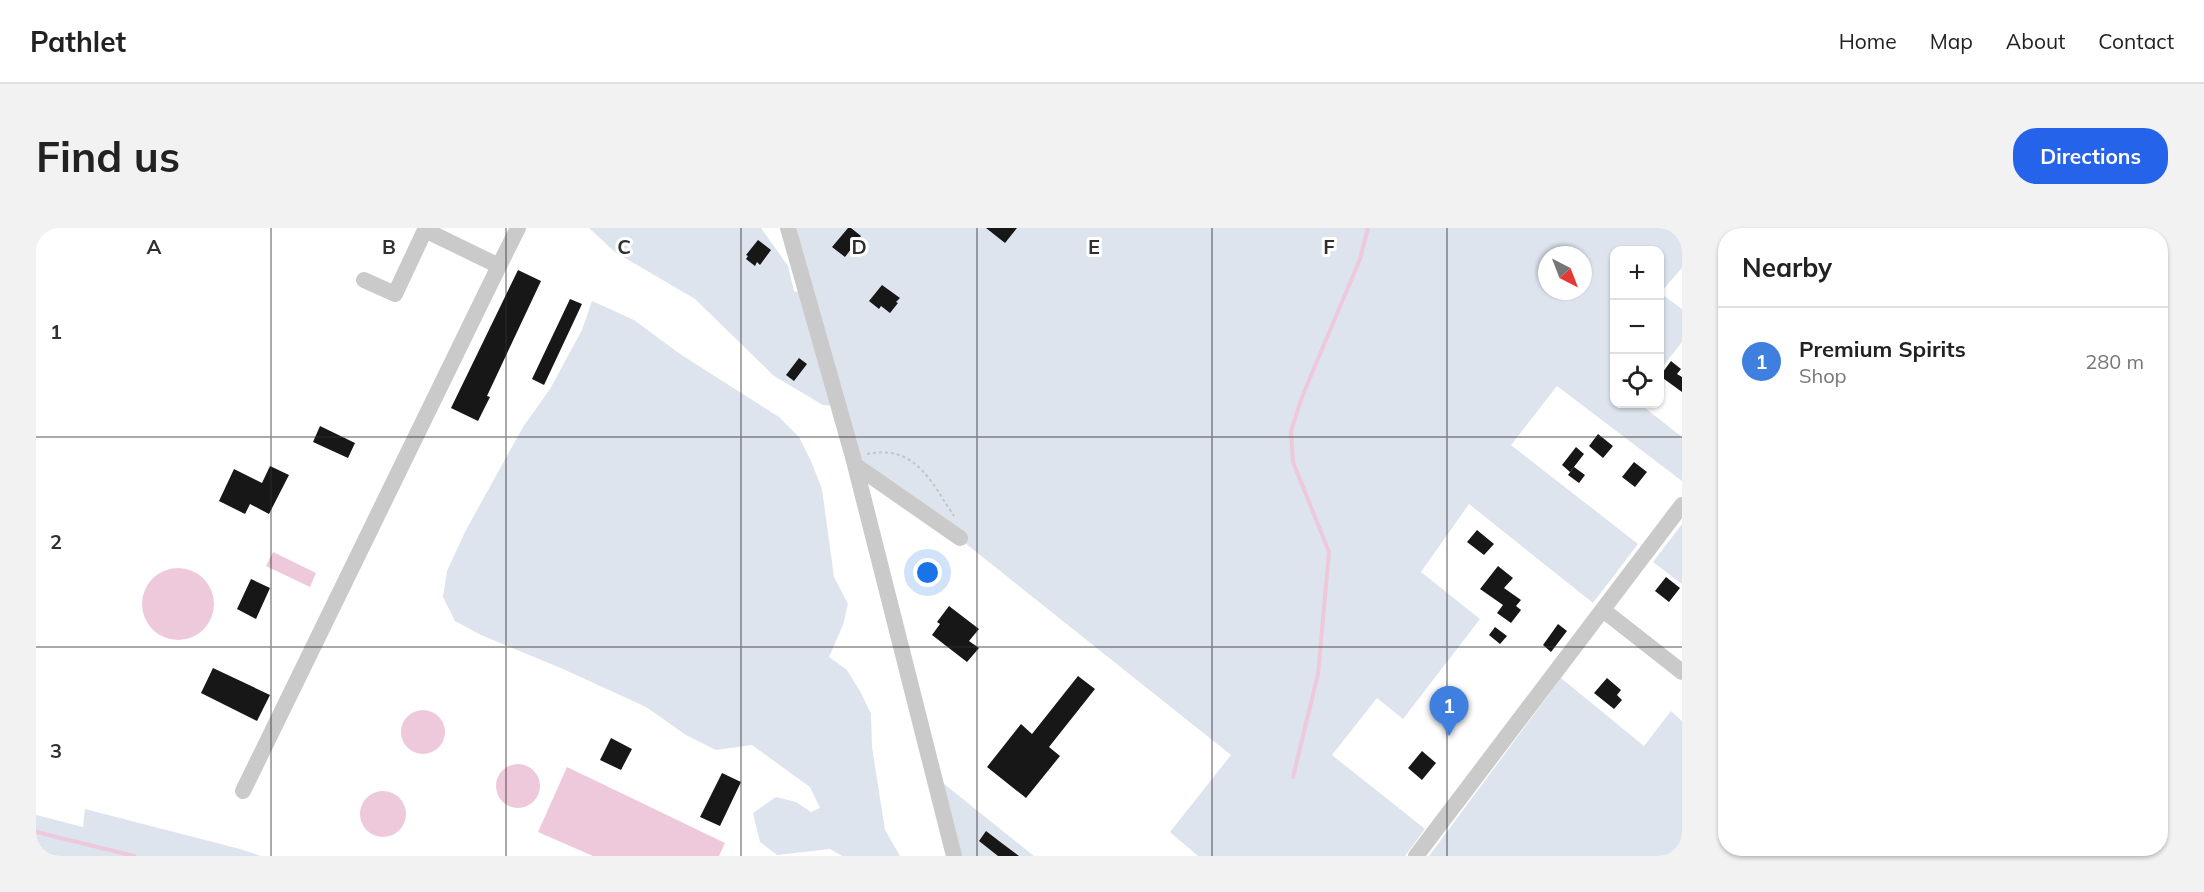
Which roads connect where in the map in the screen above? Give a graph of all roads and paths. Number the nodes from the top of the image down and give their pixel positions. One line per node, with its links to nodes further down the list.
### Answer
1 (518, 228): 3 (street)
2 (788, 228): 5 (street)
3 (498, 266): 4 (street); 10 (street)
4 (364, 279)
5 (854, 461): 7 (street); 7 (path); 11 (street)
6 (1682, 505): 8 (street)
7 (960, 538)
8 (1604, 610): 9 (street); 12 (street)
9 (1682, 672)
10 (243, 791)
11 (954, 856)
12 (1416, 856)

